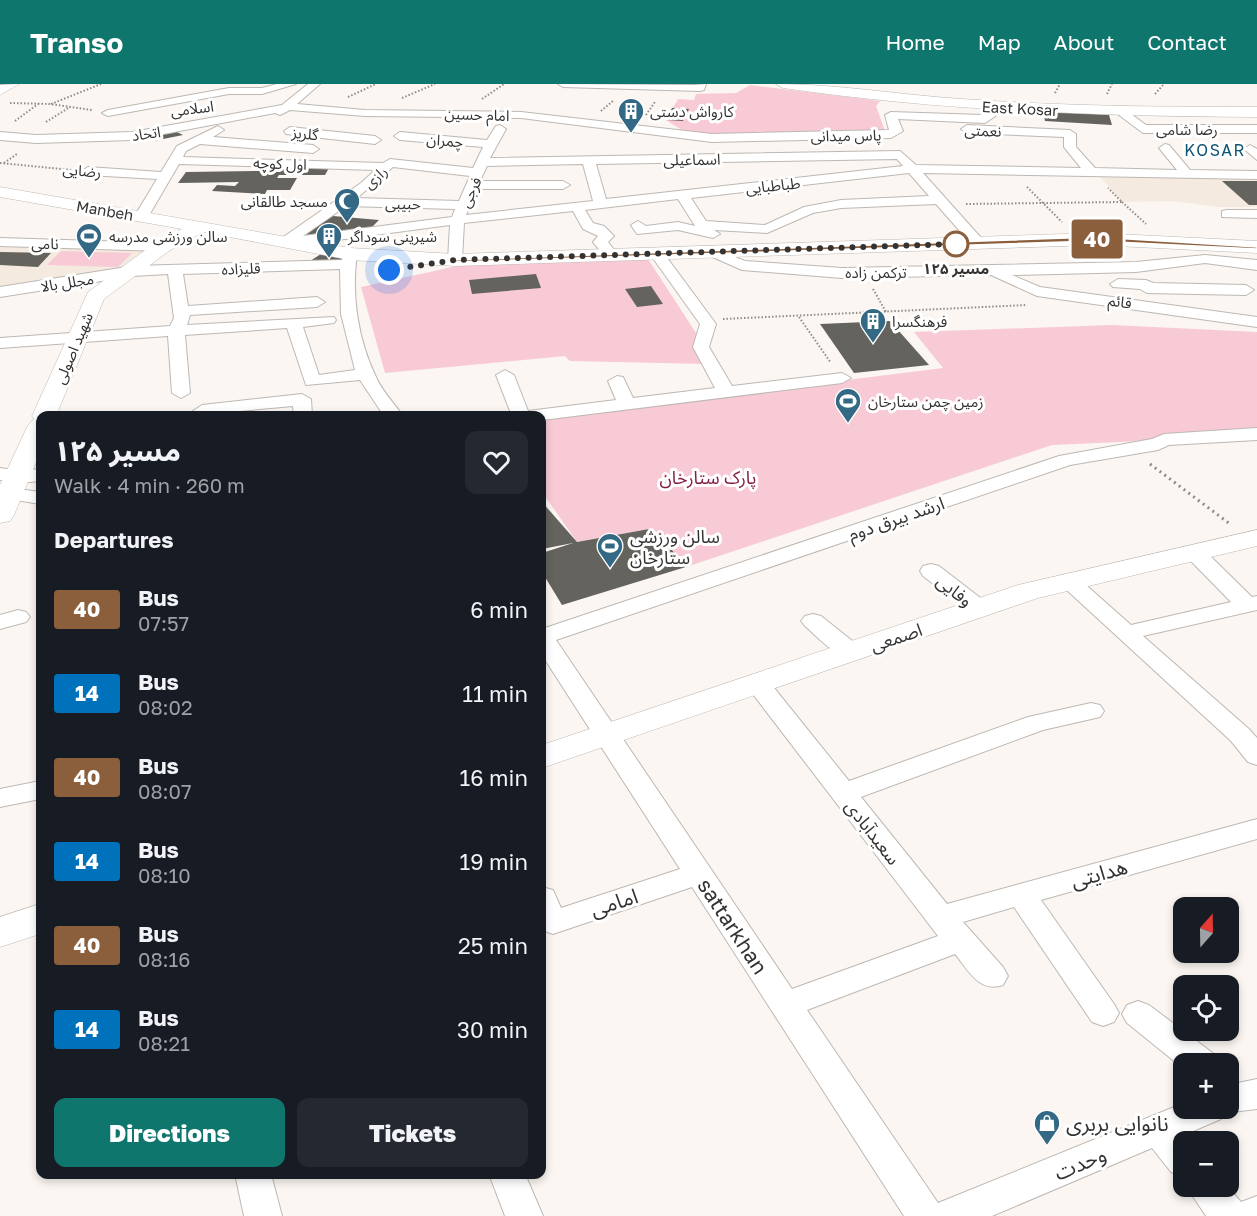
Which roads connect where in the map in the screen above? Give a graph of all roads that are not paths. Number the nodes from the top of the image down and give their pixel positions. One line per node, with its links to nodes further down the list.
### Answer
1 (12, 84): 9 (main road)
2 (291, 84): 6 (street)
3 (315, 84): 12 (street)
4 (563, 84): 7 (street)
5 (783, 84): 13 (main road, East Kosar)
6 (223, 87): 10 (street, اسلامی); 17 (street)
7 (702, 89)
8 (361, 95): 14 (street)
9 (4, 97)
10 (251, 100): 11 (street, اسلامی); 18 (street, اسلامی)
11 (264, 107)
12 (290, 107): 14 (street, امام حسین); 20 (street); 29 (street, اتحاد)
13 (1003, 107): 15 (main road, East Kosar); 19 (street)
14 (341, 111): 27 (street, امام حسین)
15 (1127, 112): 16 (main road, East Kosar); 25 (street, رضا شامی)
16 (1257, 112)
17 (108, 113)
18 (133, 114)
19 (985, 124): 21 (street, نعمتی); 45 (street, نعمتی)
20 (234, 126): 22 (street); 32 (street)
21 (895, 126): 27 (street, پاس میدانی)
22 (256, 128)
23 (446, 129): 31 (street)
24 (500, 129): 34 (street, فرجی)
25 (1257, 129)
26 (278, 130): 33 (street, گلریز)
27 (663, 130)
28 (4, 131): 29 (street, اتحاد)
29 (132, 136): 36 (street)
30 (400, 136): 31 (street, چمران)
31 (436, 139): 34 (street, چمران)
32 (196, 140): 37 (street); 39 (street)
33 (375, 140)
34 (490, 144): 50 (street, فرجی)
35 (1165, 148): 46 (street, رضا شامی)
36 (114, 149)
37 (324, 150)
38 (742, 158): 40 (street, اسماعیلی); 43 (street, اسماعیلی); 54 (street)
39 (174, 159): 42 (street, اول کوچه); 48 (street)
40 (687, 159): 41 (street, اسماعیلی); 56 (street)
41 (588, 160): 50 (street, اسماعیلی); 61 (street)
42 (386, 167): 50 (street, رازی); 52 (street, رازی)
43 (914, 169): 45 (street, طباطبایی); 49 (street, طباطبایی); 60 (street)
44 (88, 171): 48 (street, رضایی)
45 (1090, 171): 46 (street, طباطبایی)
46 (1187, 174): 47 (street, طباطبایی)
47 (1257, 175)
48 (165, 176): 66 (street)
49 (828, 178): 54 (street, طباطبایی); 59 (street)
50 (473, 180): 51 (street); 62 (street, فرجی)
51 (563, 185)
52 (366, 186): 53 (street); 58 (street, رازی)
53 (389, 187)
54 (750, 187): 56 (street, طباطبایی)
55 (0, 192): 66 (main road, Manbeh)
56 (706, 192): 57 (street, طباطبایی)
57 (682, 195): 61 (street, طباطبایی); 70 (street)
58 (342, 202): 62 (street, حبیبی); 72 (street, رازی)
59 (856, 202): 60 (street); 70 (street)
60 (943, 202): 74 (street)
61 (601, 204): 63 (street, طباطبایی)
62 (464, 205): 67 (street, فرجی)
63 (577, 207): 67 (street, طباطبایی); 81 (street)
64 (1227, 214): 65 (street)
65 (1257, 214)
66 (141, 217): 69 (main road, Manbeh)
67 (457, 220): 72 (street, طباطبایی); 82 (street, فرجی)
68 (638, 225): 70 (street)
69 (199, 227): 72 (main road, Manbeh); 76 (main road, شهید اصولی)
70 (700, 227): 78 (street)
71 (1133, 240): 74 (main road); 75 (main road); 83 (street)
72 (289, 241): 85 (main road, Manbeh)
73 (0, 242): 76 (street, نامی)
74 (978, 243): 78 (main road)
75 (1206, 243): 77 (main road); 84 (street)
76 (162, 247): 87 (main road, شهید اصولی)
77 (1257, 247)
78 (767, 250): 79 (main road)
79 (713, 252): 80 (main road); 88 (street, ترکمن زاده)
80 (657, 254): 81 (main road); 108 (street)
81 (611, 255): 82 (main road)
82 (455, 260): 85 (main road); 85 (main road, Manbeh)
83 (1172, 262): 84 (street, ترکمن زاده); 88 (street, ترکمن زاده)
84 (1257, 264)
85 (348, 265): 86 (street, قلیزاده); 103 (street)
86 (175, 270): 87 (street, قلیزاده); 96 (street)
87 (133, 271): 90 (street, مجلل بالا); 94 (main road, شهید اصولی)
88 (987, 271): 98 (street, قائم)
89 (1236, 275): 93 (street)
90 (67, 282): 92 (street, مجلل بالا); 94 (street)
91 (1118, 284): 93 (street)
92 (0, 292)
93 (1253, 295)
94 (95, 296): 101 (main road, شهید اصولی)
95 (317, 302): 96 (street)
96 (181, 311): 100 (street)
97 (328, 320): 99 (street)
98 (1257, 322)
99 (294, 323): 100 (street); 103 (street)
100 (176, 331): 101 (street); 107 (street)
101 (75, 340): 102 (street); 110 (main road, شهید اصولی)
102 (0, 343)
103 (366, 374): 113 (street)
104 (505, 375): 114 (street)
105 (842, 378): 108 (street)
106 (617, 381): 109 (street)
107 (180, 393)
108 (728, 393): 109 (street)
109 (627, 404): 115 (street)
110 (46, 411)
111 (202, 411): 112 (street)
112 (303, 411)
113 (391, 411)
114 (519, 411)
115 (546, 414)
116 (1257, 434): 128 (street, ارشد بیرق دوم)
117 (36, 435): 118 (main road)
118 (14, 487): 119 (street)
119 (36, 496)
120 (1254, 539): 121 (main road, اصمعی)
121 (1194, 553): 123 (main road, اصمعی); 124 (street)
122 (931, 571): 125 (street, وفایی)
123 (1069, 582): 125 (main road, اصمعی); 127 (street)
124 (1252, 604): 127 (street)
125 (979, 608): 130 (main road, اصمعی)
126 (813, 621): 130 (street)
127 (1125, 633): 135 (street)
128 (546, 636)
129 (546, 643): 133 (street, sattarkhan)
130 (851, 652): 131 (main road, اصمعی)
131 (758, 684): 133 (main road, اصمعی); 137 (street, سعیدآبادی)
132 (1091, 711): 137 (street)
133 (607, 736): 134 (main road, اصمعی); 140 (street, sattarkhan)
134 (546, 756)
135 (1257, 756)
136 (36, 791): 138 (street)
137 (843, 793): 144 (street, سعیدآبادی)
138 (0, 798)
139 (1257, 829): 141 (street, هدایتی)
140 (699, 874): 142 (street, امامی); 147 (street, sattarkhan)
141 (1021, 894): 144 (street, هدایتی); 148 (street)
142 (546, 907)
143 (36, 920): 145 (main road)
144 (950, 928): 146 (street, سعیدآبادی); 147 (street, هدایتی)
145 (0, 932)
146 (992, 976)
147 (785, 1005): 160 (street, sattarkhan)
148 (1103, 1013)
149 (1138, 1014): 150 (street)
150 (1188, 1053)
151 (1184, 1119): 152 (street, وحدت)
152 (1158, 1130): 153 (street); 161 (street, وحدت)
153 (1173, 1148)
154 (254, 1179): 158 (street)
155 (509, 1179): 159 (street)
156 (1213, 1197): 162 (street)
157 (1257, 1213): 163 (street)
158 (263, 1216)
159 (524, 1216)
160 (925, 1216)
161 (950, 1216)
162 (1228, 1216)
163 (1251, 1216)

